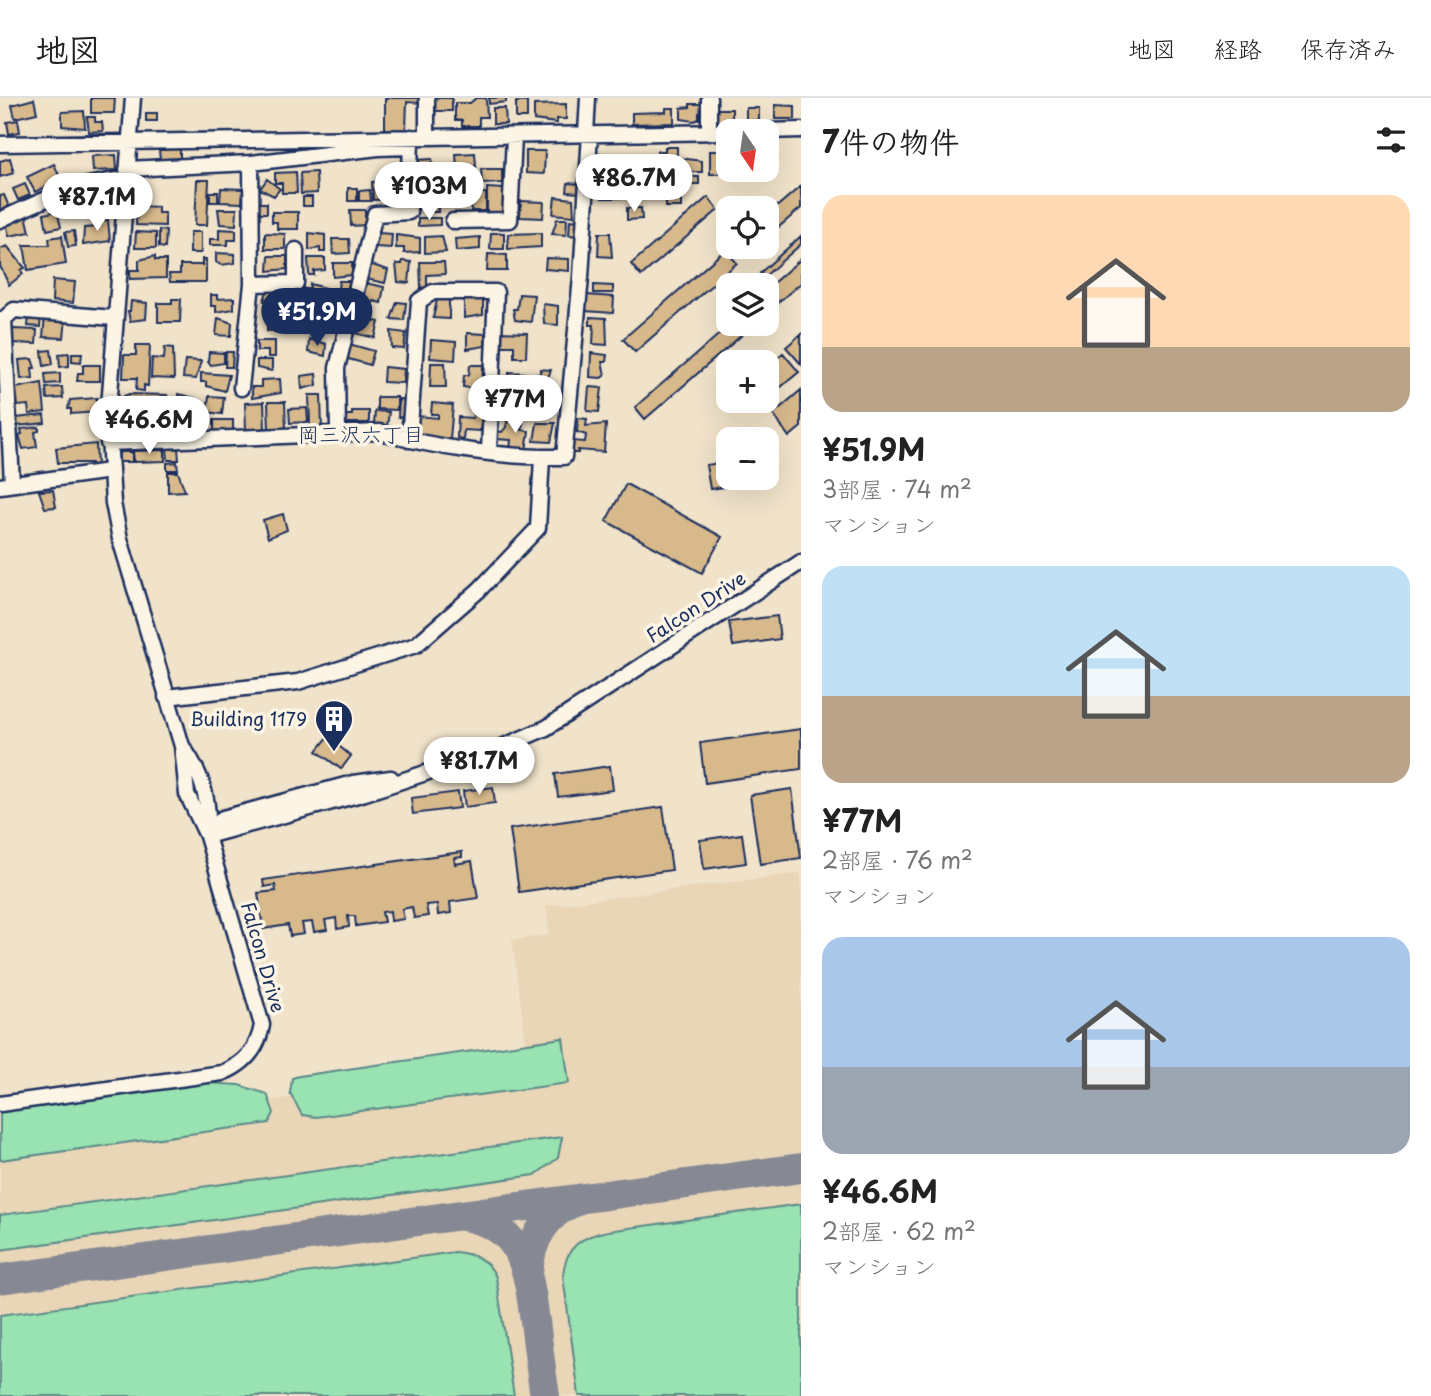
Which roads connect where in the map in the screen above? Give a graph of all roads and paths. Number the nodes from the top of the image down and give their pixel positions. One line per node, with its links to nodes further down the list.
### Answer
1 (133, 98): 12 (street)
2 (427, 98): 11 (street)
3 (588, 98): 9 (street)
4 (709, 98): 7 (street)
5 (801, 130): 6 (street)
6 (779, 131)
7 (709, 133): 8 (street); 9 (street)
8 (716, 133)
9 (588, 134): 10 (street); 27 (street)
10 (514, 136): 11 (street); 18 (street)
11 (427, 137): 13 (street)
12 (129, 141): 13 (street); 14 (street); 16 (street)
13 (411, 142): 15 (street); 23 (street)
14 (0, 144)
15 (251, 163): 16 (street); 20 (street)
16 (126, 174): 17 (street); 21 (street)
17 (0, 220)
18 (453, 221)
19 (296, 250): 20 (street)
20 (252, 284): 22 (street)
21 (114, 318): 25 (street); 29 (street)
22 (241, 388)
23 (338, 433): 24 (street); 25 (street)
24 (409, 440): 26 (street); 26 (street)
25 (108, 443): 28 (street)
26 (489, 451): 27 (street)
27 (542, 458): 31 (street)
28 (110, 471): 29 (street); 31 (street)
29 (6, 485)
30 (801, 562): 33 (street, Falcon Drive)
31 (166, 697): 32 (street)
32 (182, 746): 34 (street); 36 (street)
33 (424, 774): 35 (street, Falcon Drive); 36 (street, Falcon Drive)
34 (209, 803): 35 (street); 36 (street)
35 (234, 815): 36 (street)
36 (207, 836): 37 (street, Falcon Drive)
37 (0, 1104)

